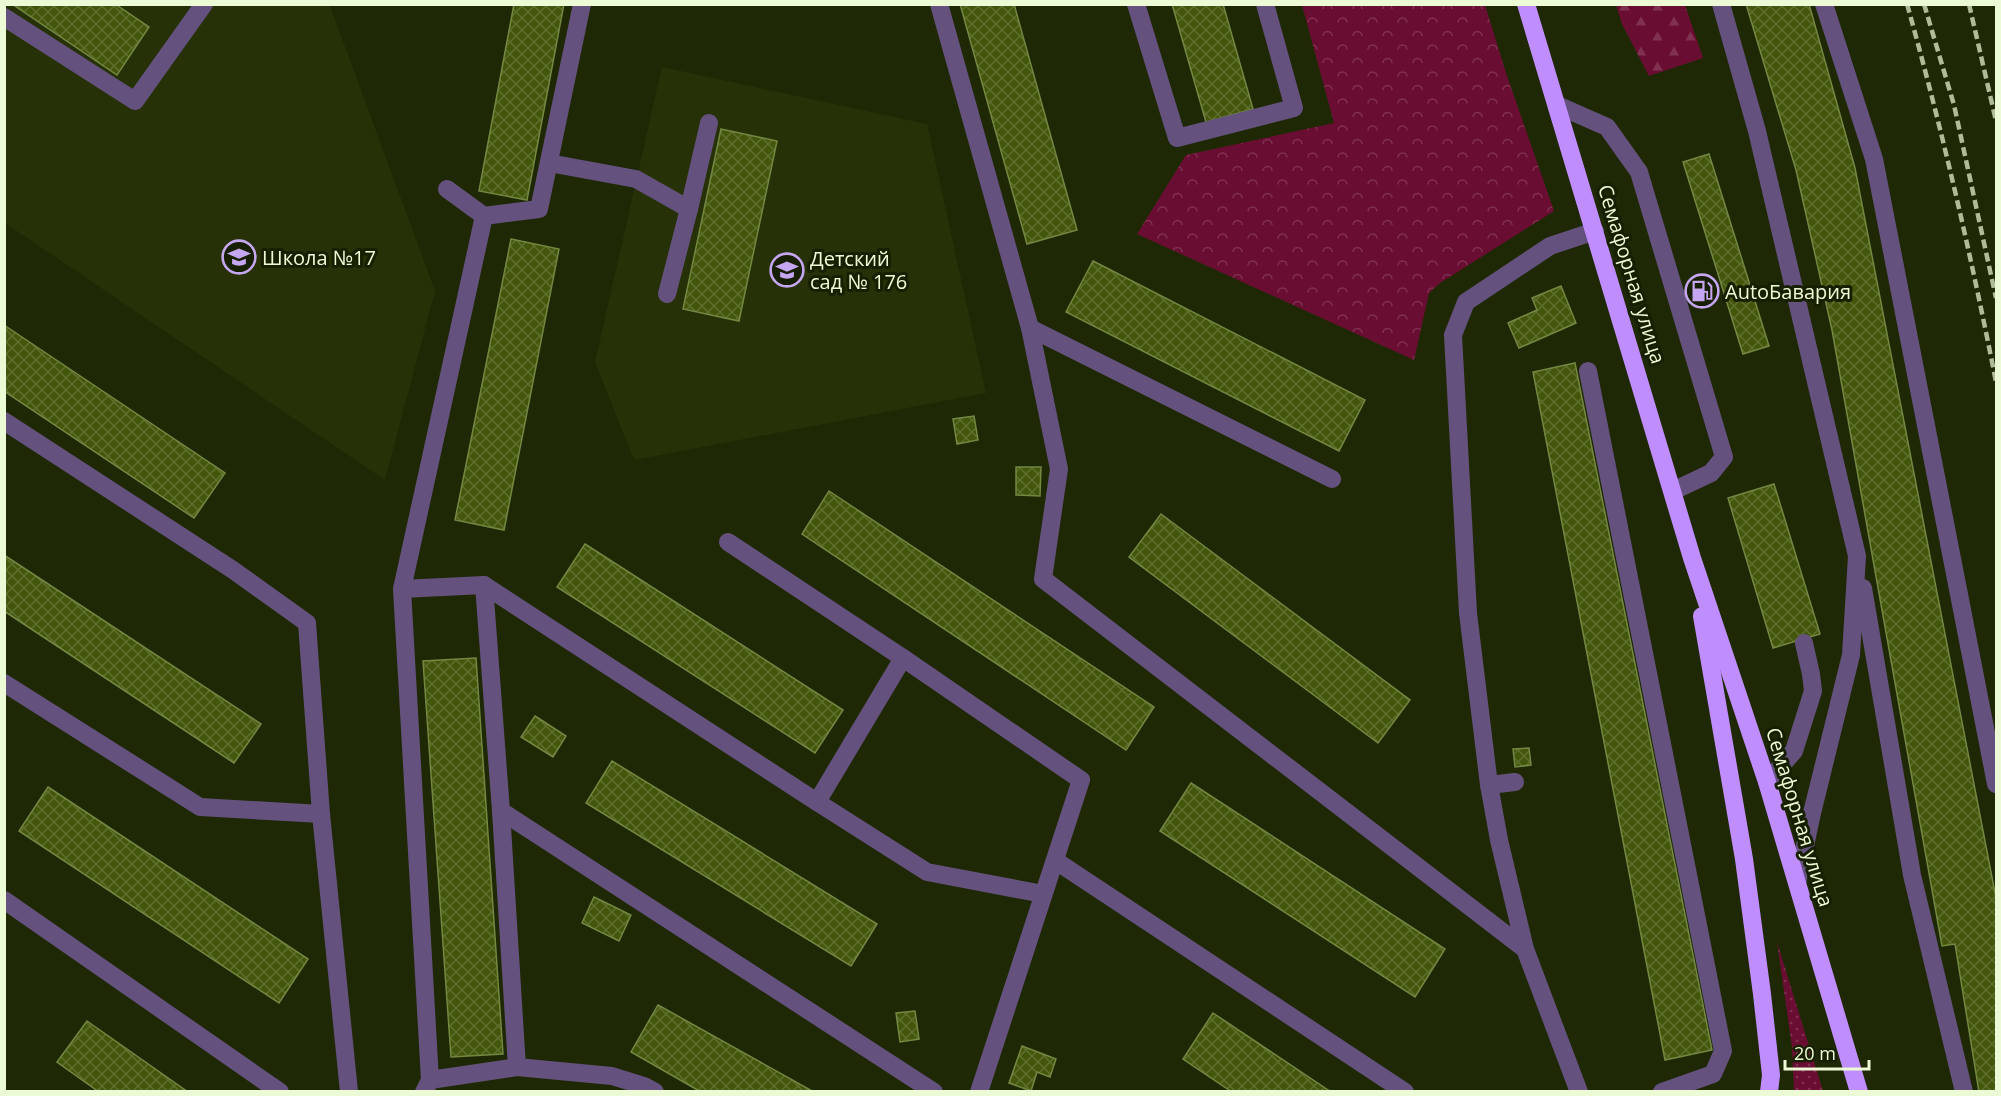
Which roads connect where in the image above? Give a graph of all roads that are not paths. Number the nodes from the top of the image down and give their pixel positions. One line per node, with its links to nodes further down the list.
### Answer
1 (204, 4): 9 (street)
2 (582, 4): 12 (street)
3 (939, 4): 18 (street)
4 (1136, 4): 5 (street)
5 (1265, 4)
6 (1526, 4): 10 (highway, Семафорная улица)
7 (1721, 4): 24 (street)
8 (1824, 4): 34 (street)
9 (4, 17)
10 (1557, 105): 16 (highway, Семафорная улица); 22 (street)
11 (709, 123): 14 (street)
12 (549, 163): 14 (street); 15 (street)
13 (447, 189): 15 (street)
14 (689, 209): 17 (street)
15 (484, 216): 27 (street)
16 (1595, 231): 22 (highway, Семафорная улица); 33 (street)
17 (667, 294)
18 (1030, 328): 21 (street); 42 (street)
19 (1588, 371): 52 (street)
20 (4, 421): 37 (street)
21 (1332, 479)
22 (1673, 491): 25 (highway, Семафорная улица)
23 (728, 542): 29 (street)
24 (1857, 556): 39 (street); 55 (street)
25 (1692, 558): 32 (highway, Семафорная улица); 53 (highway, Семафорная улица)
26 (484, 585): 27 (street); 35 (street); 36 (street)
27 (402, 589): 44 (street)
28 (1804, 643): 32 (street)
29 (903, 658): 35 (street); 38 (street)
30 (4, 683): 37 (street)
31 (1515, 782): 33 (street)
32 (1767, 782): 39 (highway, Семафорная улица)
33 (1489, 784): 42 (street)
34 (1996, 784)
35 (817, 802): 40 (street)
36 (501, 811): 43 (street); 48 (street)
37 (321, 814): 47 (street)
38 (1056, 861): 40 (street); 50 (street)
39 (1797, 883): 54 (highway, Семафорная улица)
40 (1043, 894): 49 (street)
41 (4, 900): 46 (street)
42 (1525, 949): 51 (street)
43 (517, 1067): 44 (street); 45 (street)
44 (427, 1086)
45 (648, 1090)
46 (280, 1092)
47 (349, 1092)
48 (934, 1092)
49 (979, 1092)
50 (1405, 1092)
51 (1579, 1092)
52 (1662, 1092)
53 (1769, 1092)
54 (1859, 1092)
55 (1964, 1092)

